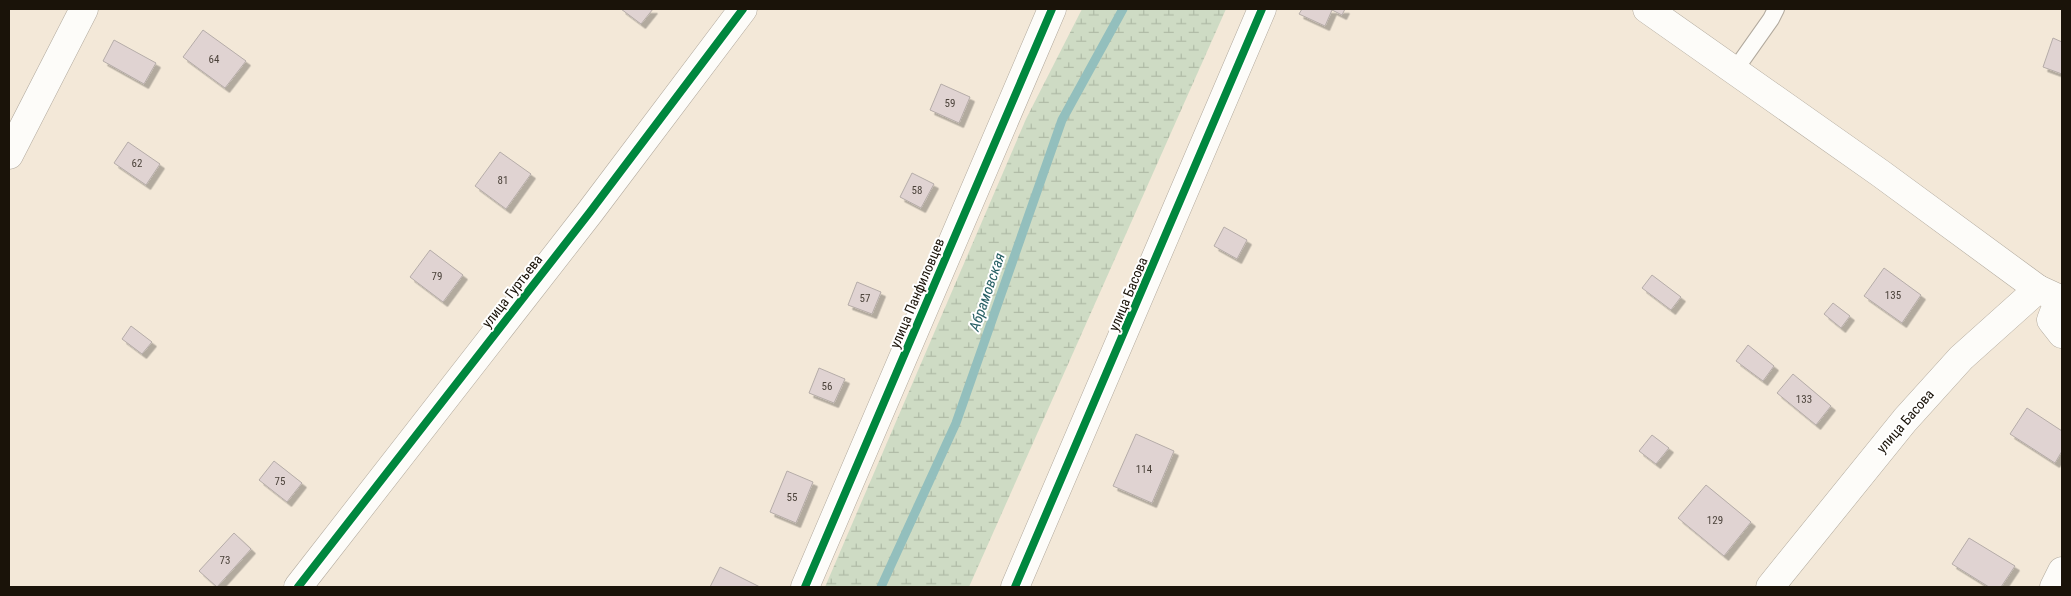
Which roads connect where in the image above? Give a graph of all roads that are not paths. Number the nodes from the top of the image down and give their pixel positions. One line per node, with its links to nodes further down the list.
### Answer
1 (84, 9): 8 (street)
2 (743, 9): 14 (street, улица Гуртьева)
3 (1052, 9): 15 (street, улица Панфиловцев)
4 (1262, 9): 16 (street, улица Басова)
5 (1647, 9): 7 (street)
6 (1776, 9): 7 (lane)
7 (1735, 70): 9 (street)
8 (9, 156)
9 (2038, 289): 10 (street); 17 (street, улица Басова)
10 (2062, 300)
11 (2062, 309): 12 (street)
12 (2062, 334)
13 (2062, 571): 18 (street)
14 (298, 587)
15 (805, 587)
16 (1015, 587)
17 (1770, 587)
18 (2054, 587)

